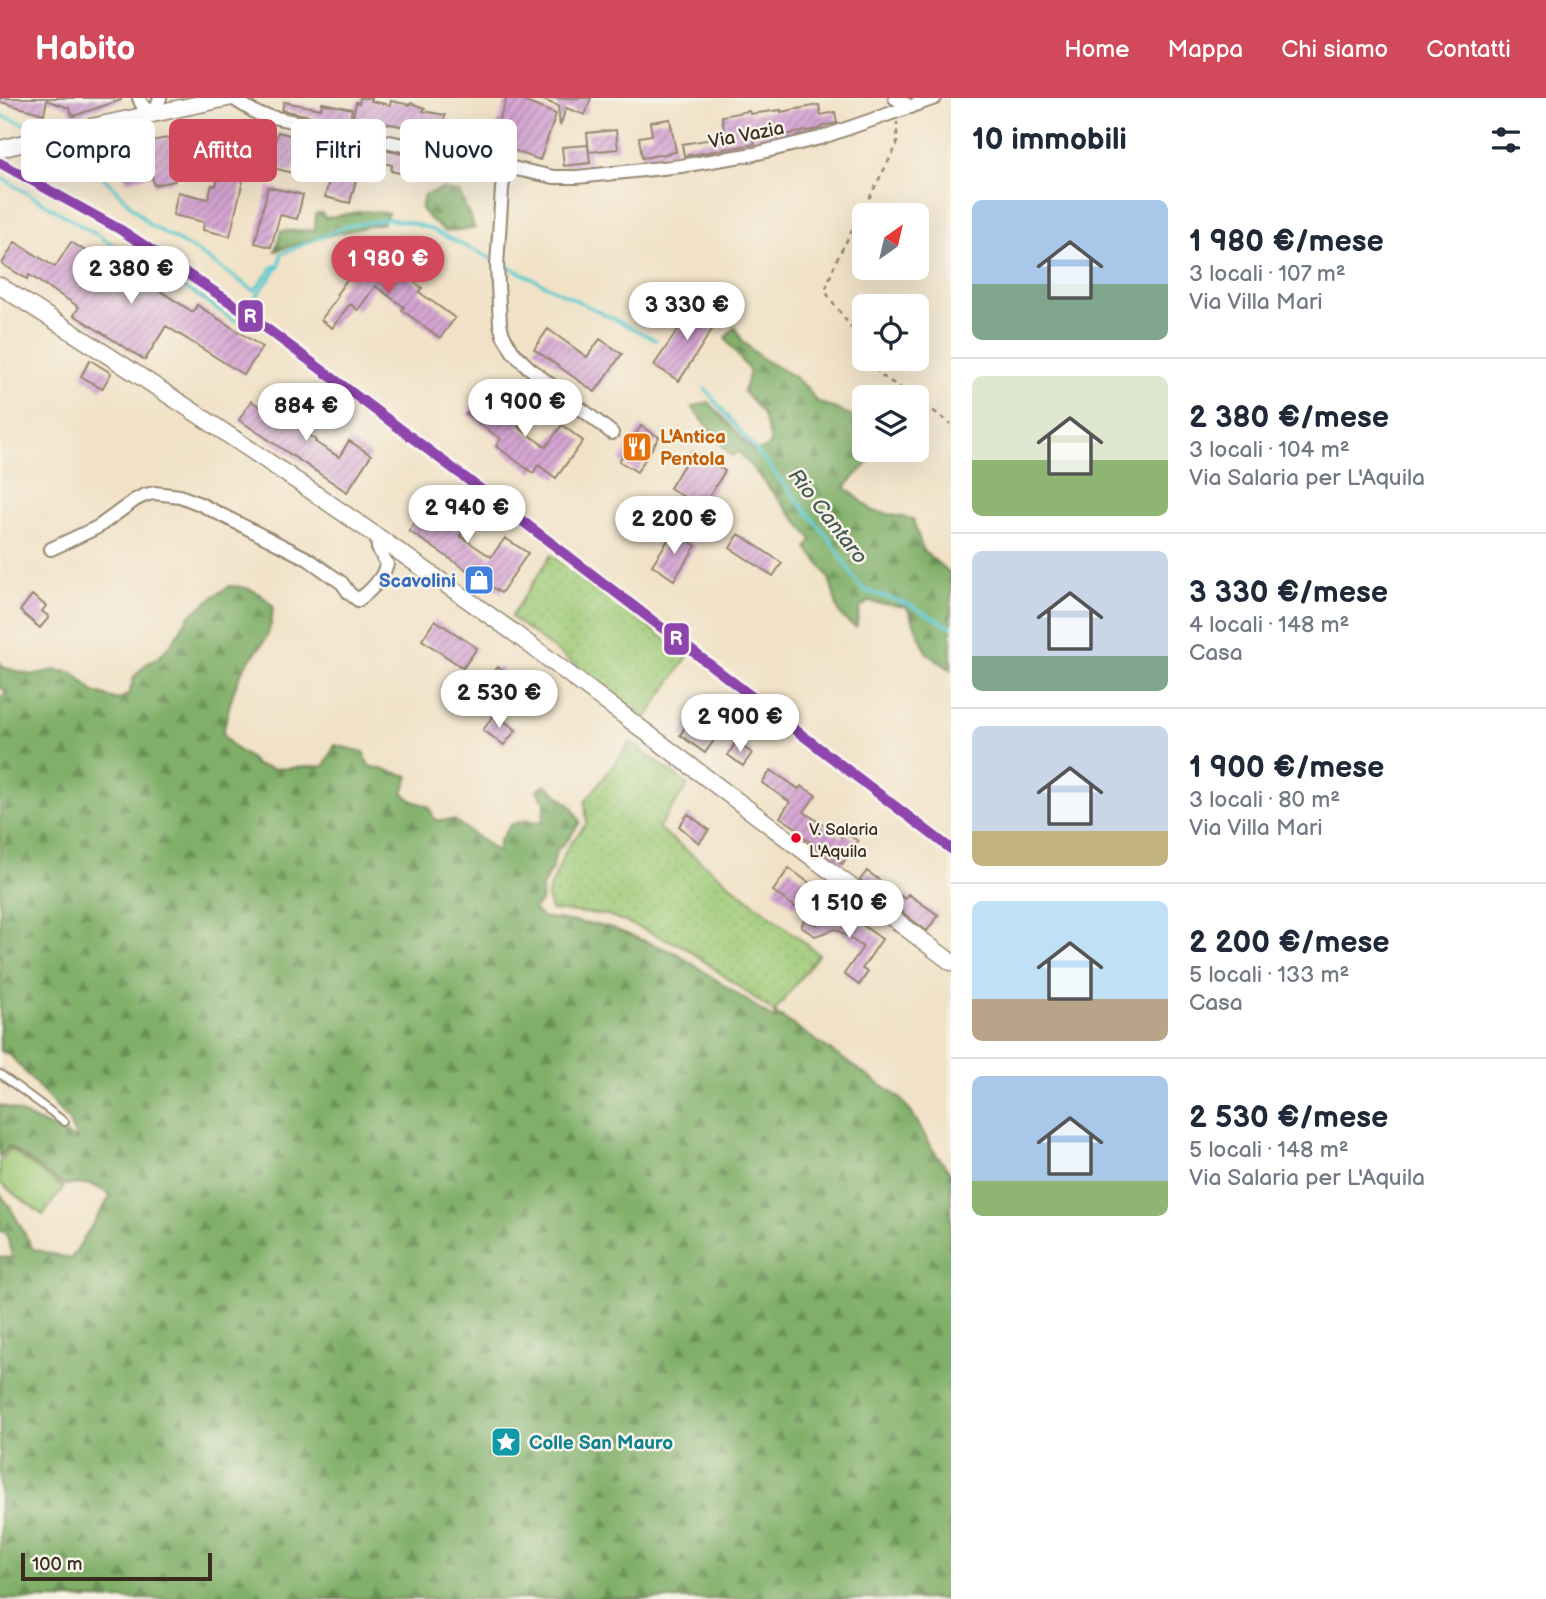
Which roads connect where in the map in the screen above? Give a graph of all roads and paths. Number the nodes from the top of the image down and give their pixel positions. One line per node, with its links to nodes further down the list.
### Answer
1 (138, 98): 10 (street); 11 (street)
2 (160, 98): 10 (street)
3 (173, 98): 7 (street)
4 (230, 98): 7 (main road); 13 (street, Via Vazia)
5 (895, 98): 8 (street)
6 (935, 98): 8 (street, Via Vazia)
7 (200, 104): 10 (main road)
8 (911, 107): 9 (street, Via Vazia)
9 (897, 112): 18 (street, Via Vazia); 21 (path)
10 (153, 114): 12 (main road)
11 (122, 119)
12 (129, 119)
13 (400, 144)
14 (21, 146): 15 (main road)
15 (0, 149)
16 (21, 153): 17 (main road)
17 (0, 160)
18 (517, 169)
19 (503, 182): 26 (street)
20 (0, 286): 27 (main road)
21 (852, 329)
22 (877, 371): 23 (path)
23 (896, 385)
24 (929, 408): 25 (path)
25 (951, 424)
26 (612, 433)
27 (377, 537): 28 (street); 29 (main road)
28 (51, 548)
29 (951, 962)
30 (0, 1074): 31 (lane)
31 (65, 1122)

